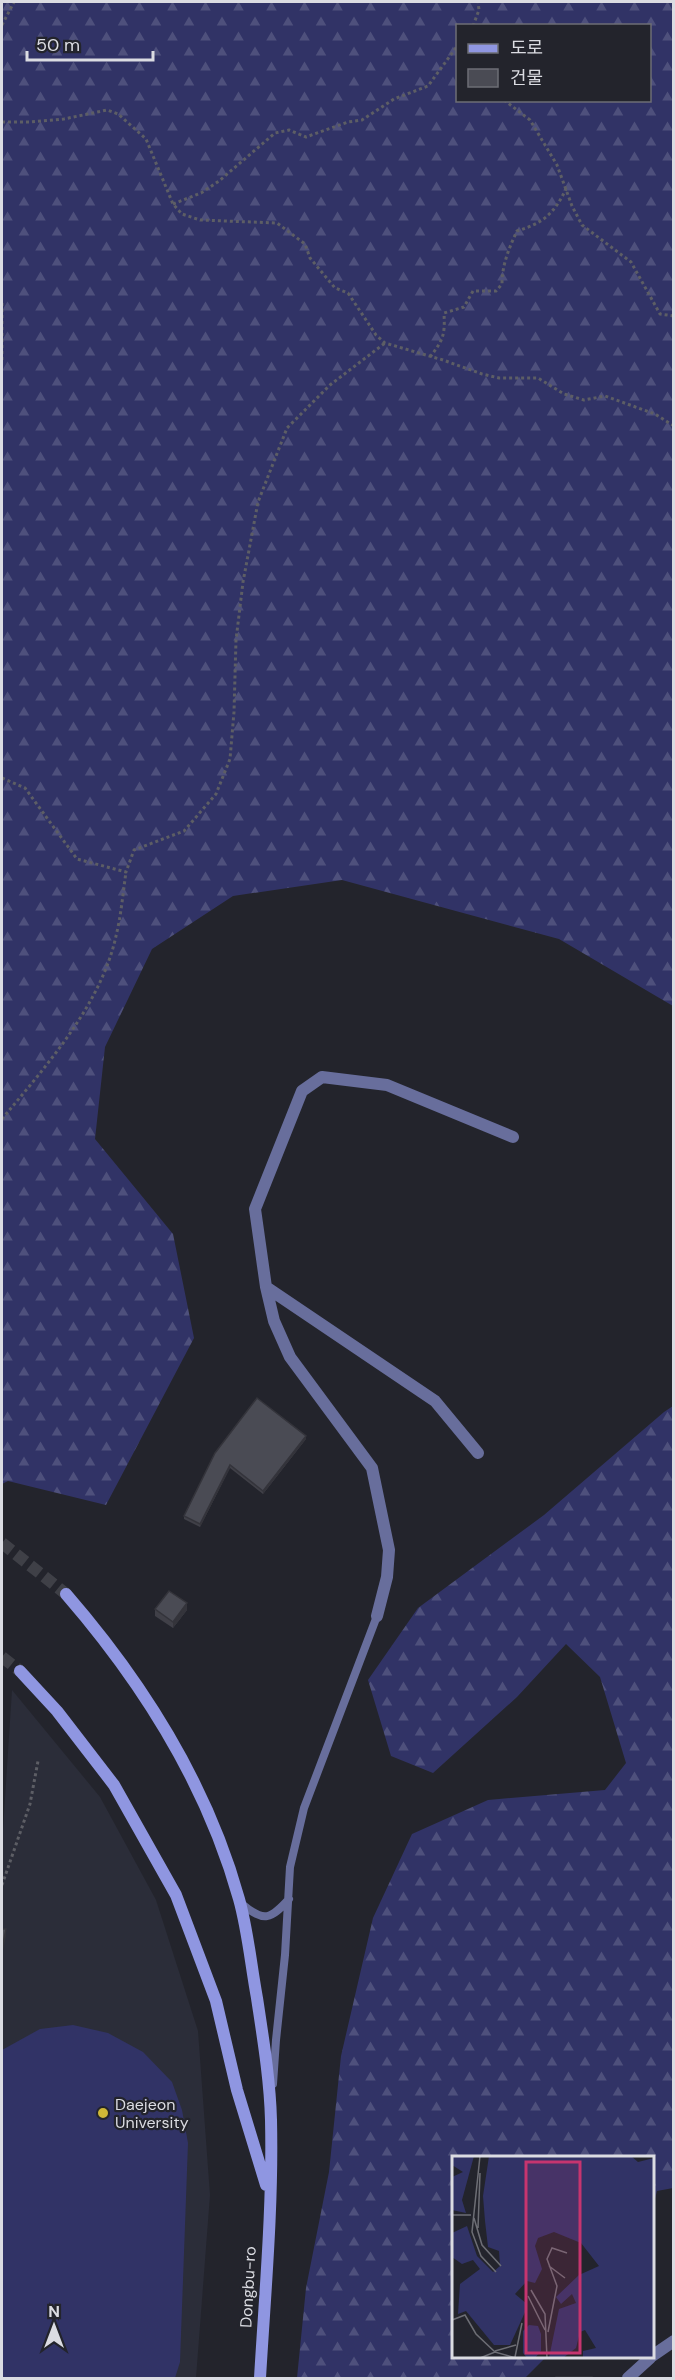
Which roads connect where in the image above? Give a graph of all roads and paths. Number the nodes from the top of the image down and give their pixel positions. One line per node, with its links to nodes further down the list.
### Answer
1 (14, 2): 4 (path)
2 (477, 2): 3 (path)
3 (474, 24)
4 (2, 25)
5 (456, 48): 9 (path)
6 (507, 102): 8 (path)
7 (2, 122): 9 (path)
8 (566, 189): 11 (path); 13 (path)
9 (173, 204): 12 (path)
10 (2, 303): 14 (path)
11 (674, 316)
12 (385, 343): 13 (path); 17 (path)
13 (430, 357): 15 (path)
14 (2, 360)
15 (674, 426)
16 (2, 778): 17 (path)
17 (126, 872): 18 (path)
18 (2, 1119)
19 (513, 1137): 20 (street)
20 (266, 1287): 21 (street); 23 (street)
21 (478, 1454)
22 (66, 1594): 28 (main road, Dongbu-ro)
23 (377, 1616): 27 (lane)
24 (20, 1671): 30 (main road)
25 (38, 1761): 26 (path)
26 (2, 1885)
27 (289, 1899): 28 (lane); 29 (lane)
28 (240, 1902): 29 (main road, Dongbu-ro)
29 (271, 2118): 30 (main road, Dongbu-ro)
30 (270, 2198): 34 (main road, Dongbu-ro)
31 (674, 2341): 32 (street)
32 (654, 2354)
33 (648, 2359): 35 (street)
34 (260, 2379)
35 (628, 2379)

